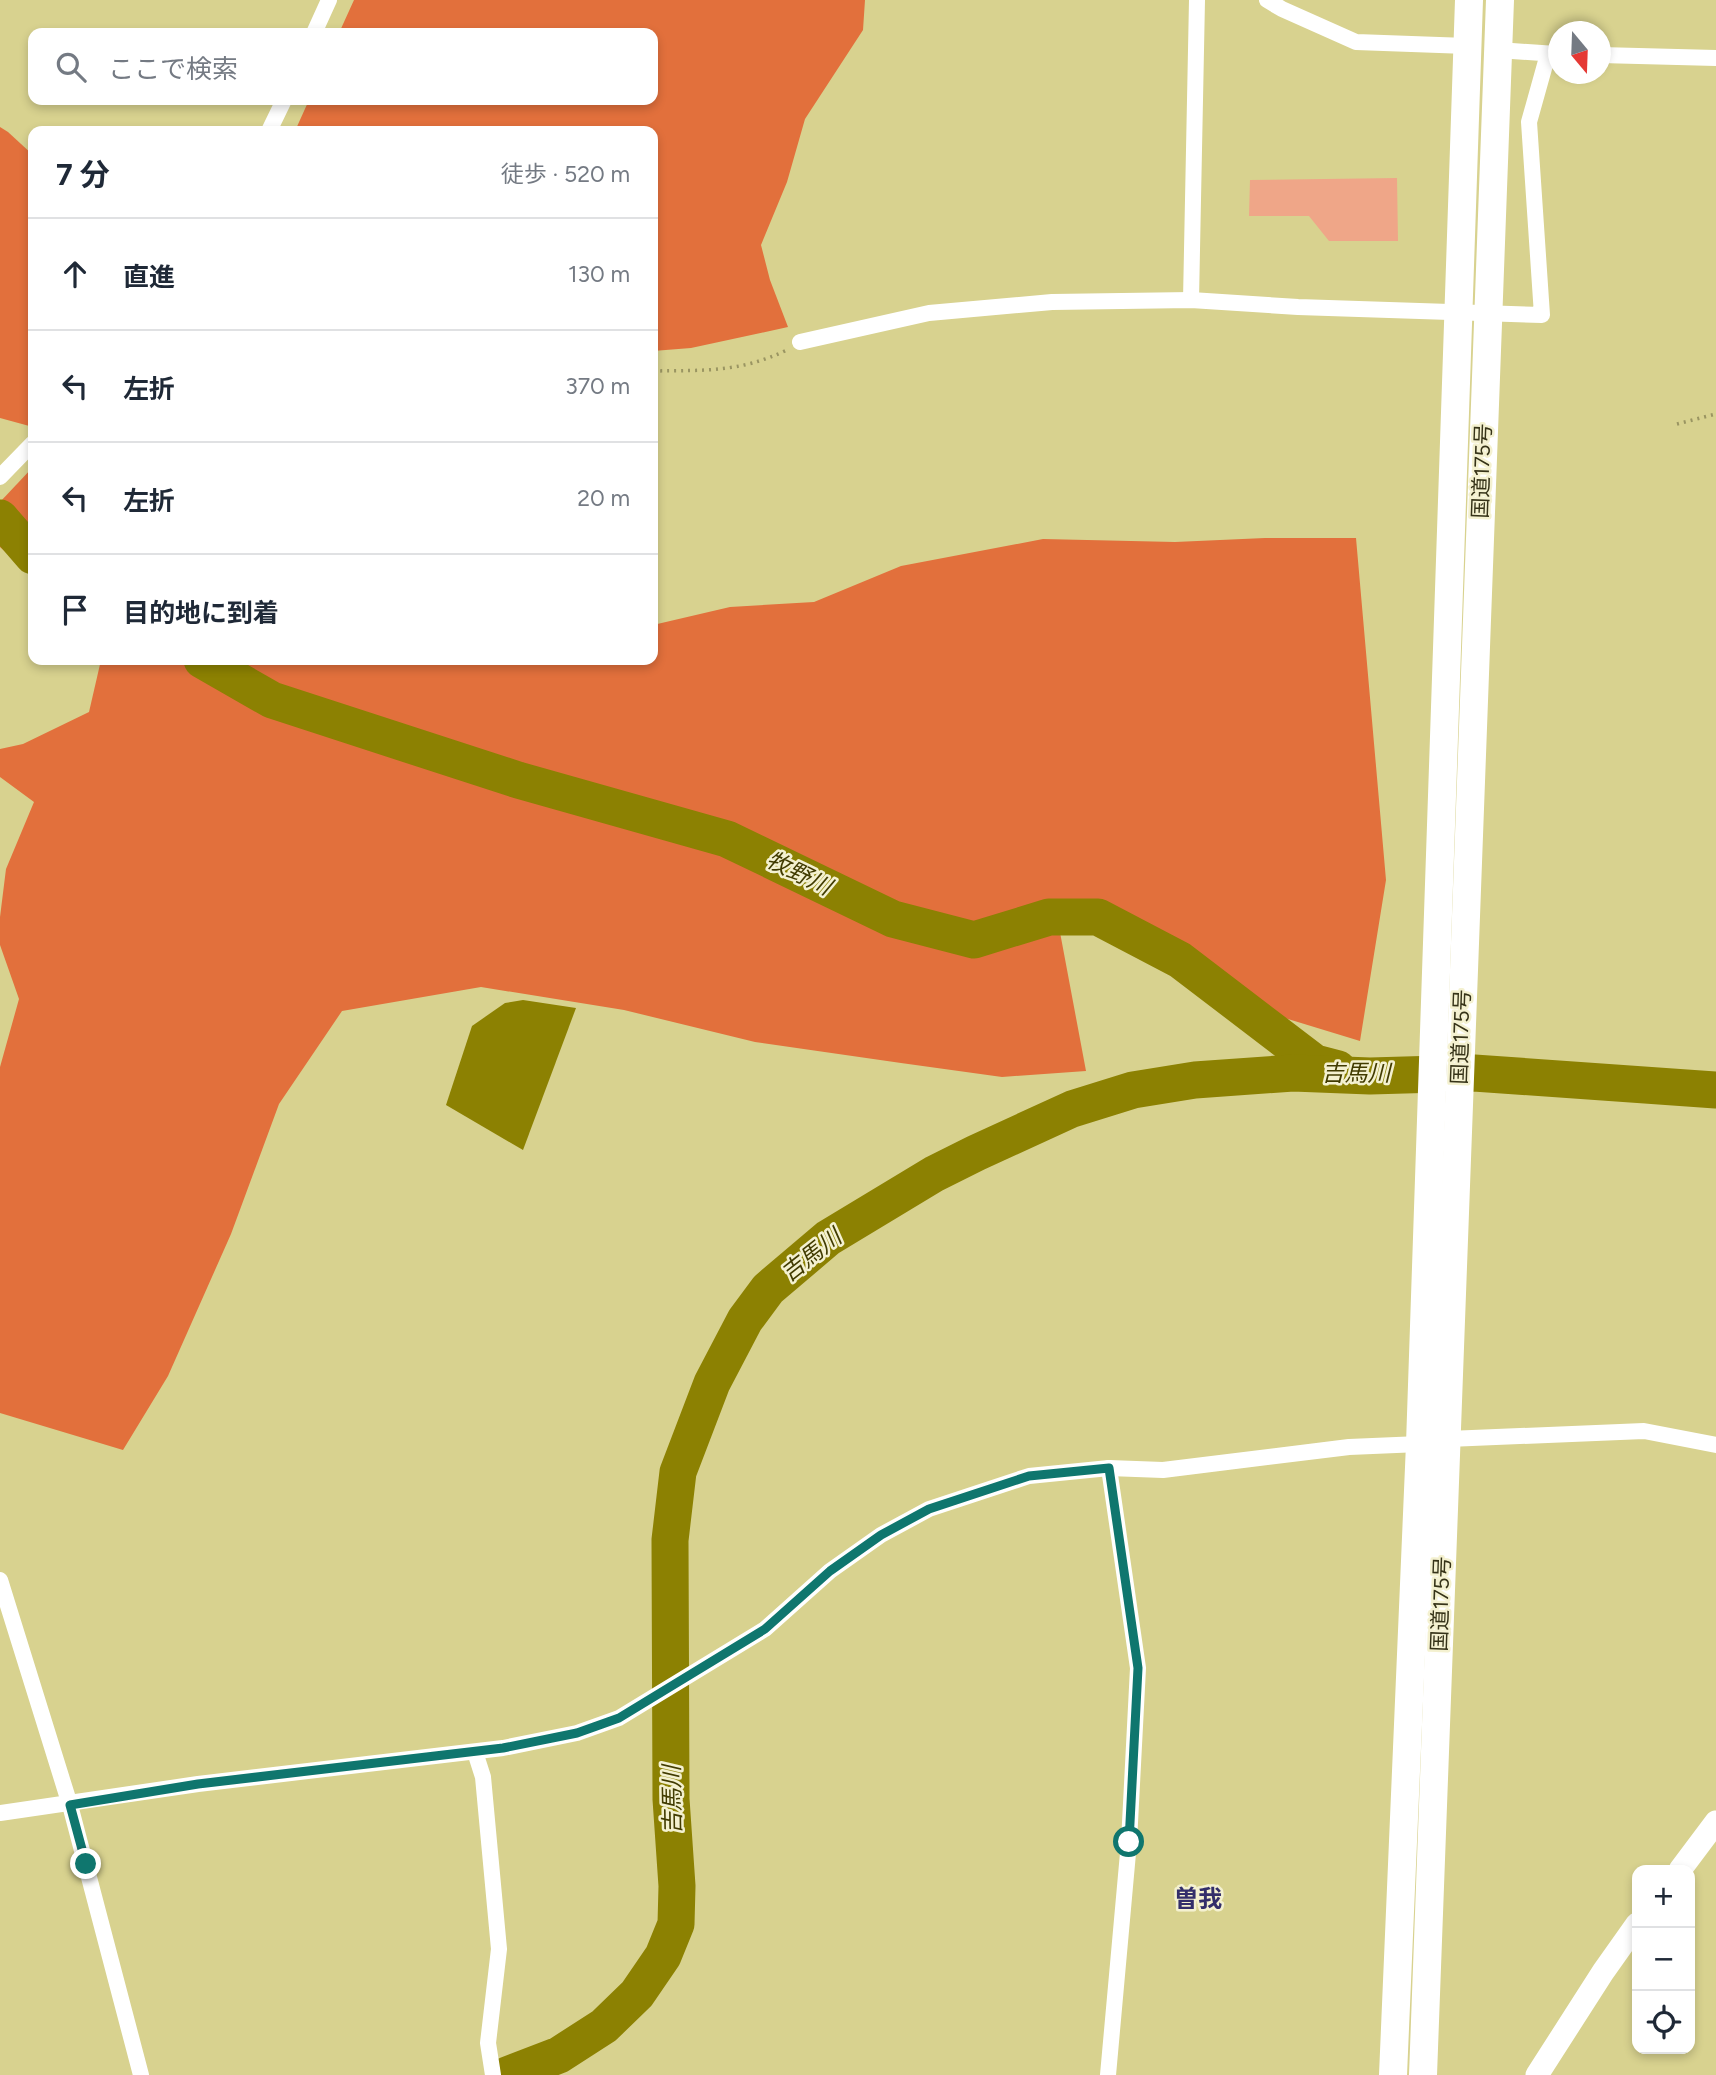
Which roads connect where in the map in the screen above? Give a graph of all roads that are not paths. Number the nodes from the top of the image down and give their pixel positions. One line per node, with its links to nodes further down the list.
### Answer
1 (329, 0): 6 (street)
2 (1197, 0): 15 (street)
3 (1267, 0): 7 (street)
4 (1469, 0): 7 (highway, 国道175号)
5 (1500, 0): 8 (highway, 国道175号)
6 (316, 28)
7 (1468, 46): 19 (highway, 国道175号)
8 (1498, 50): 9 (street); 19 (highway, 国道175号)
9 (1548, 54)
10 (1611, 55): 11 (street)
11 (1716, 58)
12 (1548, 68): 15 (street)
13 (282, 105): 14 (street)
14 (271, 126)
15 (1191, 300): 16 (street)
16 (800, 342)
17 (28, 448): 18 (street)
18 (0, 477)
19 (1451, 941): 20 (highway, 国道175号)
20 (1438, 1303): 21 (highway, 国道175号); 22 (highway, 国道175号)
21 (1448, 1439): 23 (street); 36 (highway, 国道175号)
22 (1420, 1444): 24 (street); 35 (highway, 国道175号)
23 (1716, 1445)
24 (1109, 1468): 26 (street); 34 (street)
25 (0, 1580): 27 (street)
26 (475, 1752): 27 (street); 33 (street)
27 (70, 1805): 28 (street); 32 (street)
28 (0, 1813)
29 (1716, 1822): 30 (main road)
30 (1684, 1865)
31 (1634, 1928): 37 (main road)
32 (141, 2075)
33 (493, 2075)
34 (1108, 2075)
35 (1393, 2075)
36 (1423, 2075)
37 (1537, 2075)

